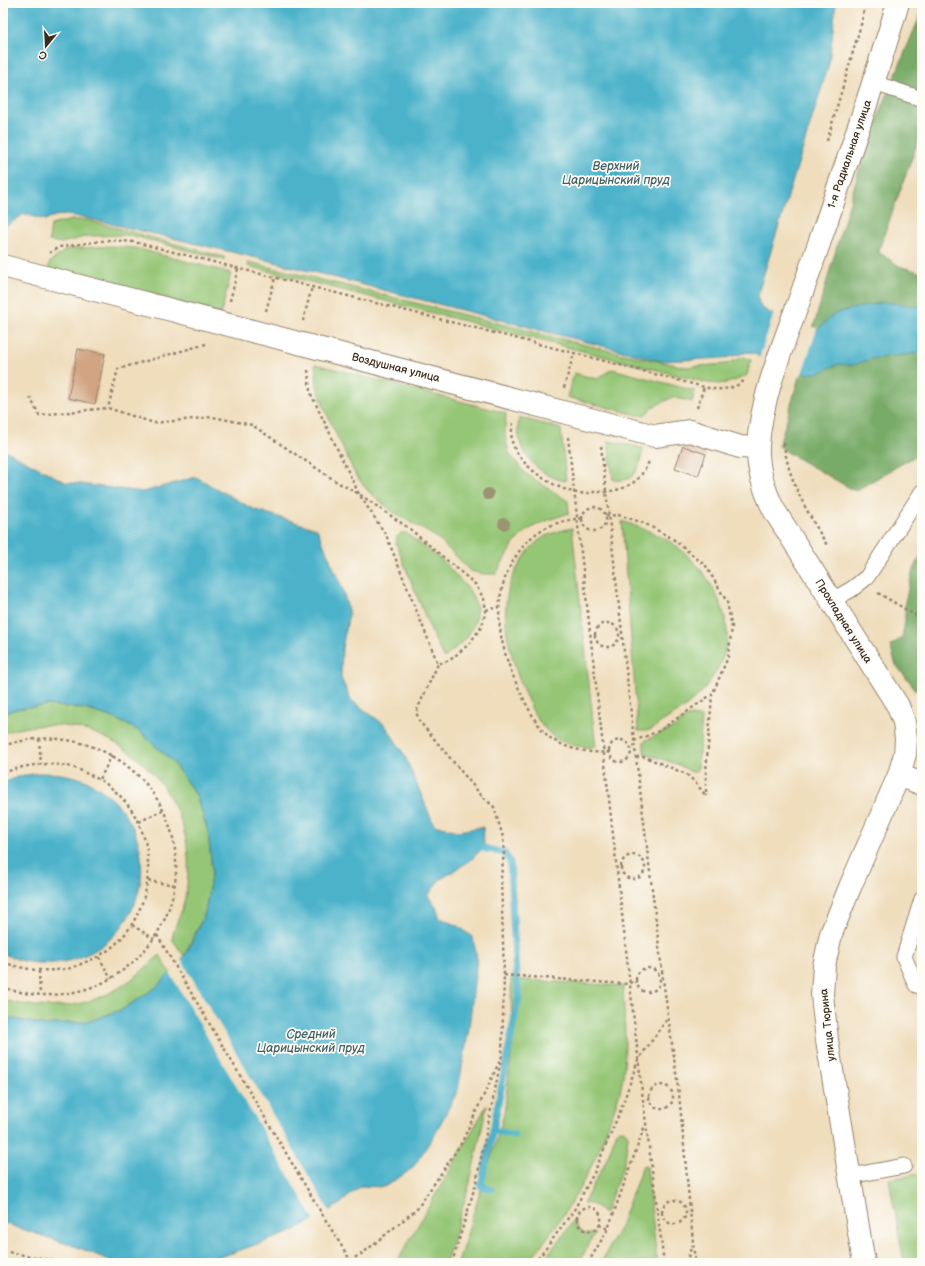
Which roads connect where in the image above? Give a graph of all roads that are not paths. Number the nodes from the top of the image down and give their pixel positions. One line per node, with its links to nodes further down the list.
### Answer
1 (898, 3): 2 (main road, 1-я Радиальная улица)
2 (874, 83): 3 (lane); 5 (main road, 1-я Радиальная улица)
3 (922, 99)
4 (3, 266): 5 (main road, Воздушная улица)
5 (758, 448): 7 (main road, Прохладная улица)
6 (922, 492): 7 (lane)
7 (831, 601): 8 (main road, Прохладная улица)
8 (899, 775): 9 (main road); 13 (main road, улица Тюрина)
9 (922, 784)
10 (922, 899): 11 (lane)
11 (922, 987)
12 (904, 1166): 13 (lane)
13 (850, 1176): 14 (main road, улица Тюрина)
14 (864, 1263)

